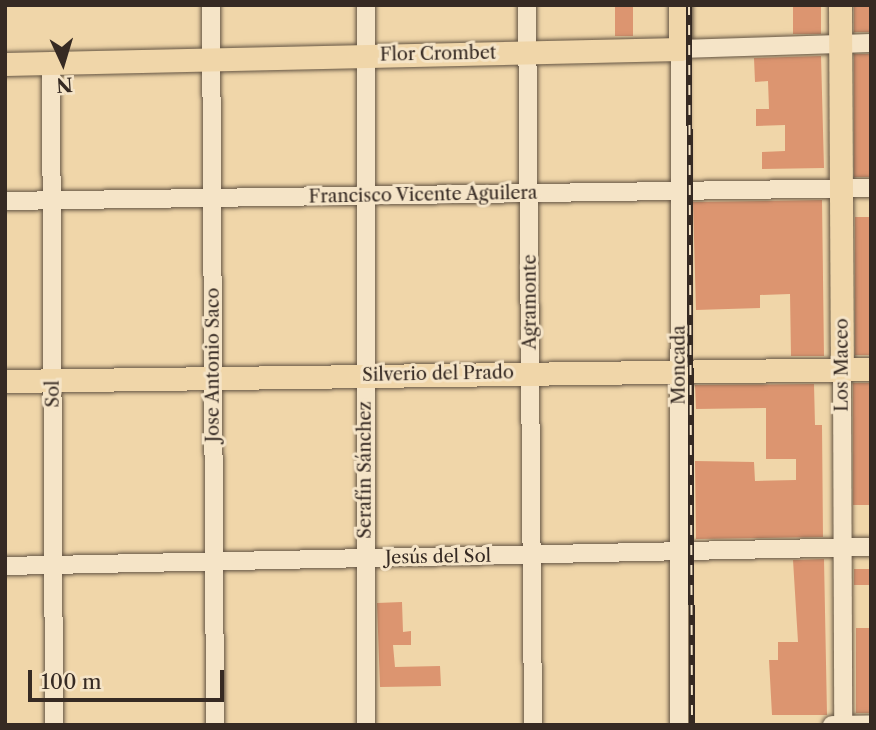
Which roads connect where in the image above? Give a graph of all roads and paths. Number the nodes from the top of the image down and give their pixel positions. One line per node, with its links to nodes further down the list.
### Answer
1 (211, 5): 11 (street, Jose Antonio Saco)
2 (366, 5): 10 (street, Serafín Sánchez)
3 (527, 5): 9 (street, Agramonte)
4 (680, 5): 8 (main road, Moncada)
5 (840, 5): 6 (main road, Los Maceo)
6 (841, 43): 7 (street, Flor Crombet); 8 (street, Flor Crombet); 15 (main road, Los Maceo)
7 (871, 43)
8 (680, 49): 9 (main road, Flor Crombet); 16 (street, Moncada)
9 (528, 52): 10 (main road, Flor Crombet); 17 (street, Agramonte)
10 (367, 56): 11 (main road, Flor Crombet); 18 (street, Serafín Sánchez)
11 (212, 59): 12 (main road, Flor Crombet); 19 (street, Jose Antonio Saco)
12 (51, 63): 13 (main road, Flor Crombet); 21 (street, Sol)
13 (5, 64)
14 (871, 188): 15 (street, Francisco Vicente Aguilera)
15 (842, 189): 16 (street, Francisco Vicente Aguilera); 23 (main road, Los Maceo)
16 (680, 191): 17 (street, Francisco Vicente Aguilera); 24 (street, Moncada)
17 (530, 194): 18 (street, Francisco Vicente Aguilera); 25 (street, Agramonte)
18 (366, 196): 19 (street, Francisco Vicente Aguilera); 26 (street, Serafín Sánchez)
19 (213, 199): 21 (street, Francisco Vicente Aguilera); 27 (street, Jose Antonio Saco)
20 (5, 201): 21 (street, Francisco Vicente Aguilera)
21 (51, 201): 28 (street, Sol)
22 (871, 369): 23 (main road, Silverio del Prado)
23 (842, 370): 24 (main road, Silverio del Prado); 31 (street, Los Maceo)
24 (679, 372): 25 (main road, Silverio del Prado); 32 (street, Moncada)
25 (531, 373): 26 (main road, Silverio del Prado); 33 (street, Agramonte)
26 (365, 375): 27 (main road, Silverio del Prado); 34 (street, Serafín Sánchez)
27 (214, 379): 28 (main road, Silverio del Prado); 35 (street, Jose Antonio Saco)
28 (52, 380): 29 (main road, Silverio del Prado); 36 (street, Sol)
29 (5, 381)
30 (871, 547): 31 (street, Jesús del Sol)
31 (842, 548): 32 (street, Jesús del Sol); 45 (street, Los Maceo)
32 (679, 553): 33 (street, Jesús del Sol); 43 (street, Moncada)
33 (532, 555): 34 (street, Jesús del Sol); 42 (street, Agramonte)
34 (366, 559): 35 (street, Jesús del Sol); 41 (street, Serafín Sánchez)
35 (214, 562): 36 (street, Jesús del Sol); 40 (street, Jose Antonio Saco)
36 (53, 564): 37 (street, Jesús del Sol); 39 (street, Sol)
37 (5, 566)
38 (871, 724): 45 (street)
39 (54, 725)
40 (215, 725)
41 (366, 725)
42 (533, 725)
43 (679, 725)
44 (832, 725): 45 (street)
45 (842, 725)

